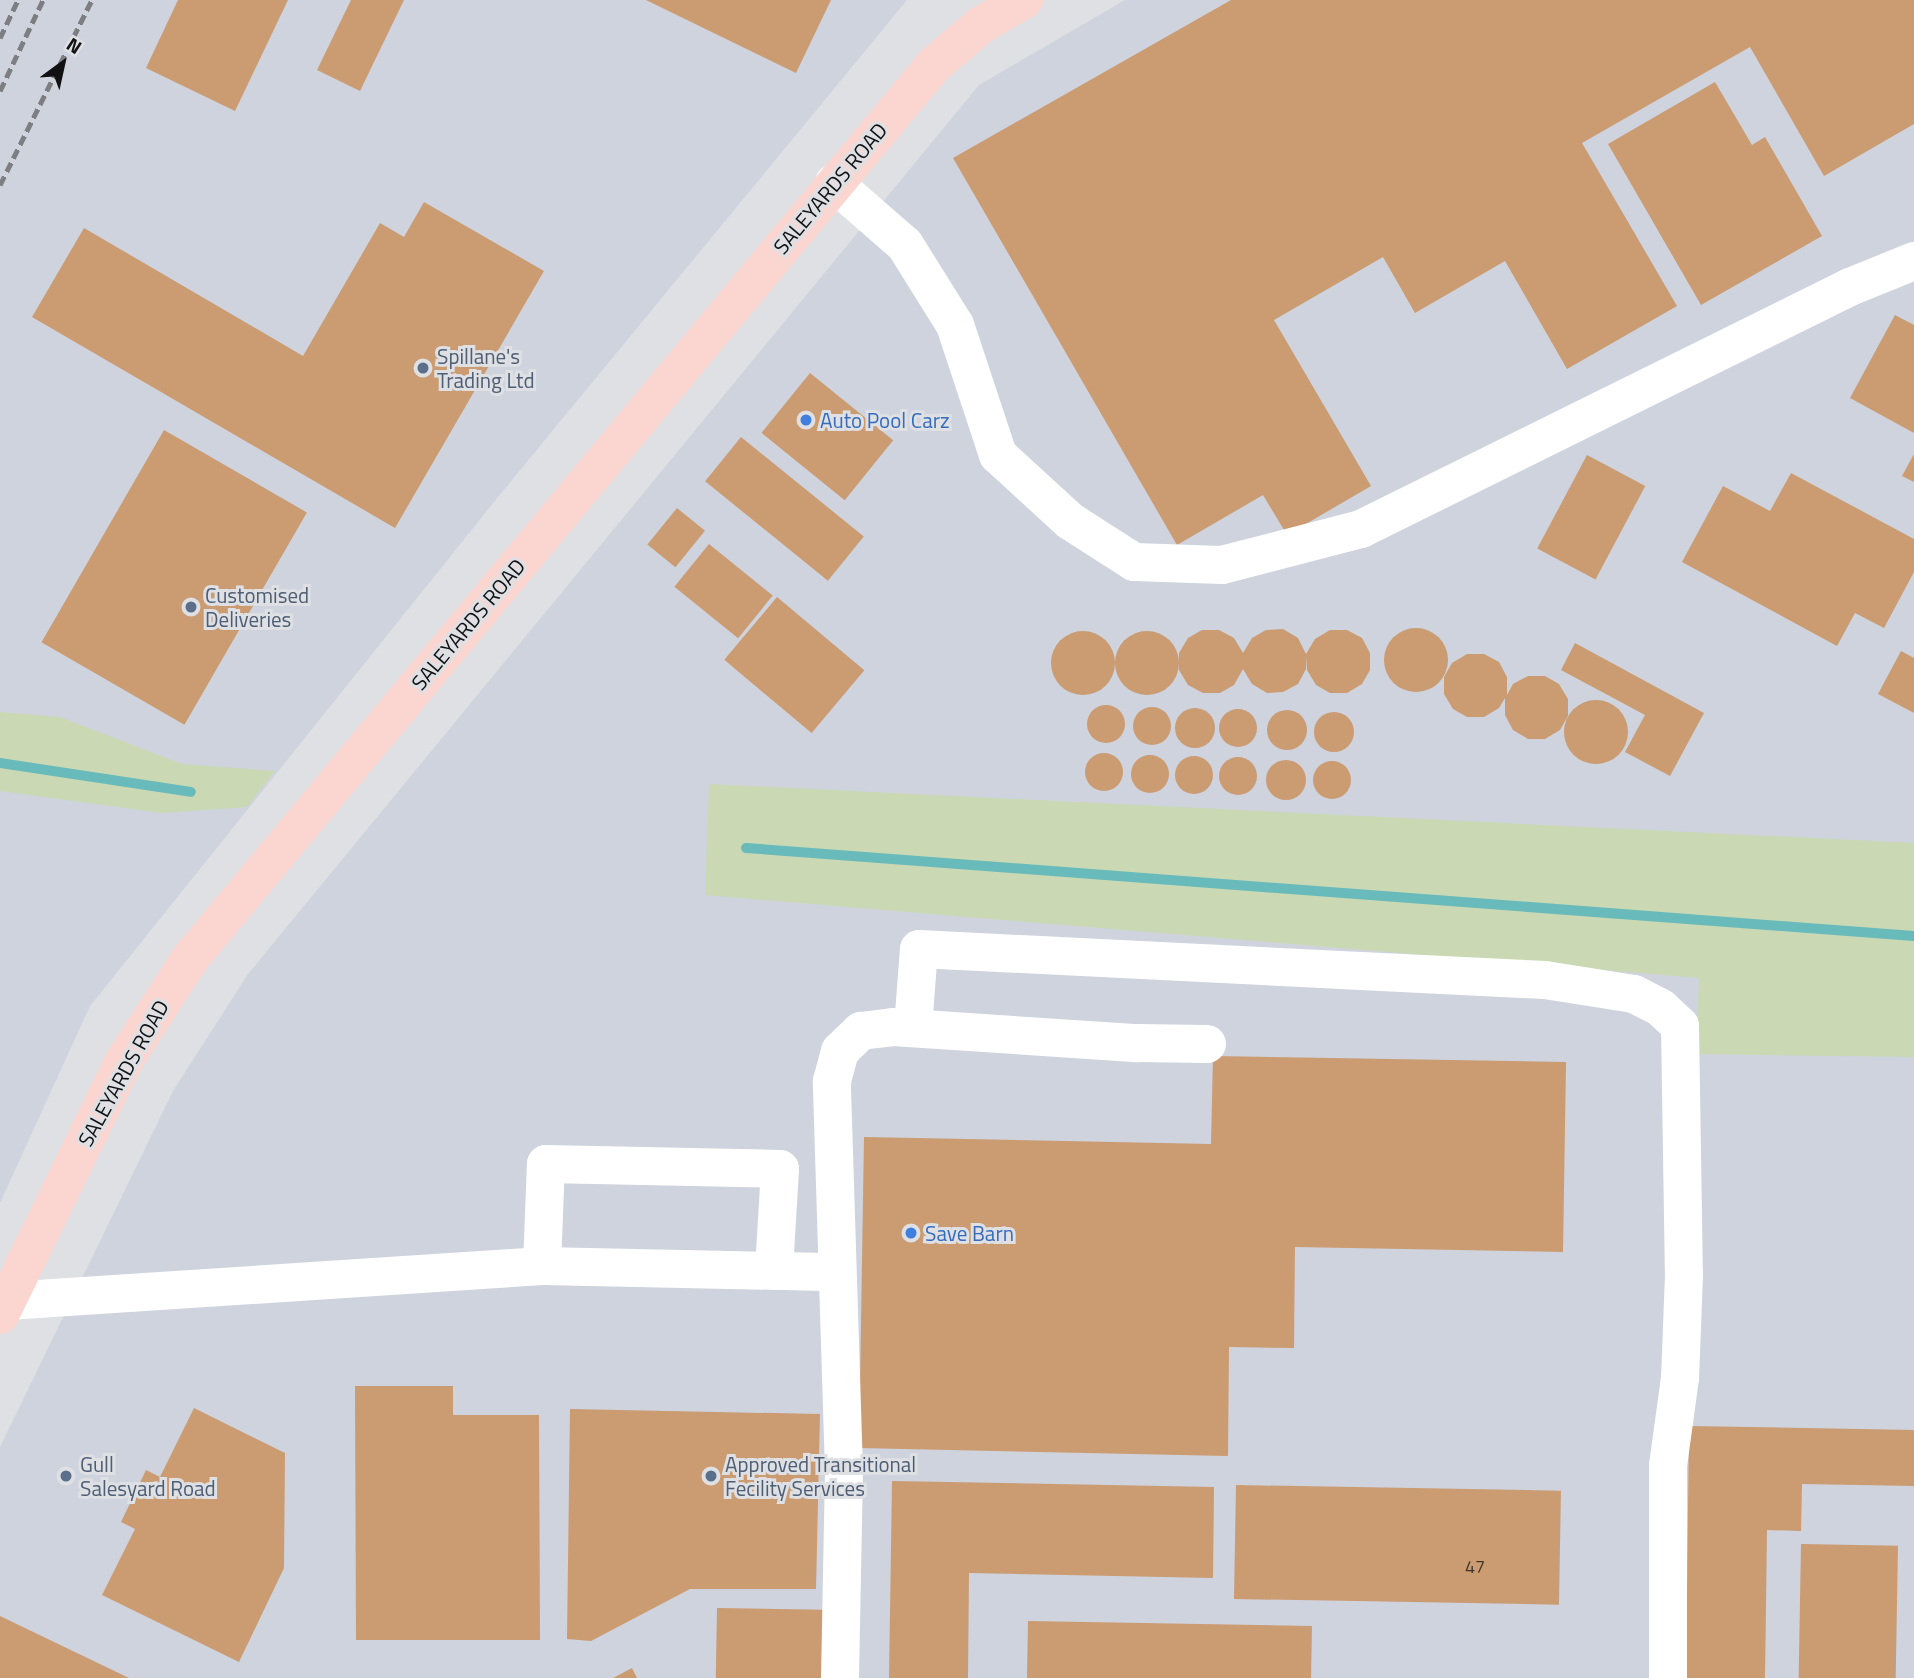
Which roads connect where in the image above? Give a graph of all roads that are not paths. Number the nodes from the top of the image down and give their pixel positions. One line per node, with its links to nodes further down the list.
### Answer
1 (1024, 0): 2 (main road, SALEYARDS ROAD)
2 (834, 183): 3 (lane); 11 (main road, SALEYARDS ROAD)
3 (1914, 261)
4 (913, 1028): 5 (lane); 6 (lane); 13 (lane)
5 (1207, 1044)
6 (833, 1123): 7 (lane); 10 (lane)
7 (780, 1169): 8 (lane); 9 (lane)
8 (542, 1266): 9 (lane); 11 (lane)
9 (774, 1271): 10 (lane)
10 (837, 1272): 12 (lane)
11 (3, 1308)
12 (840, 1678)
13 (1668, 1678)

